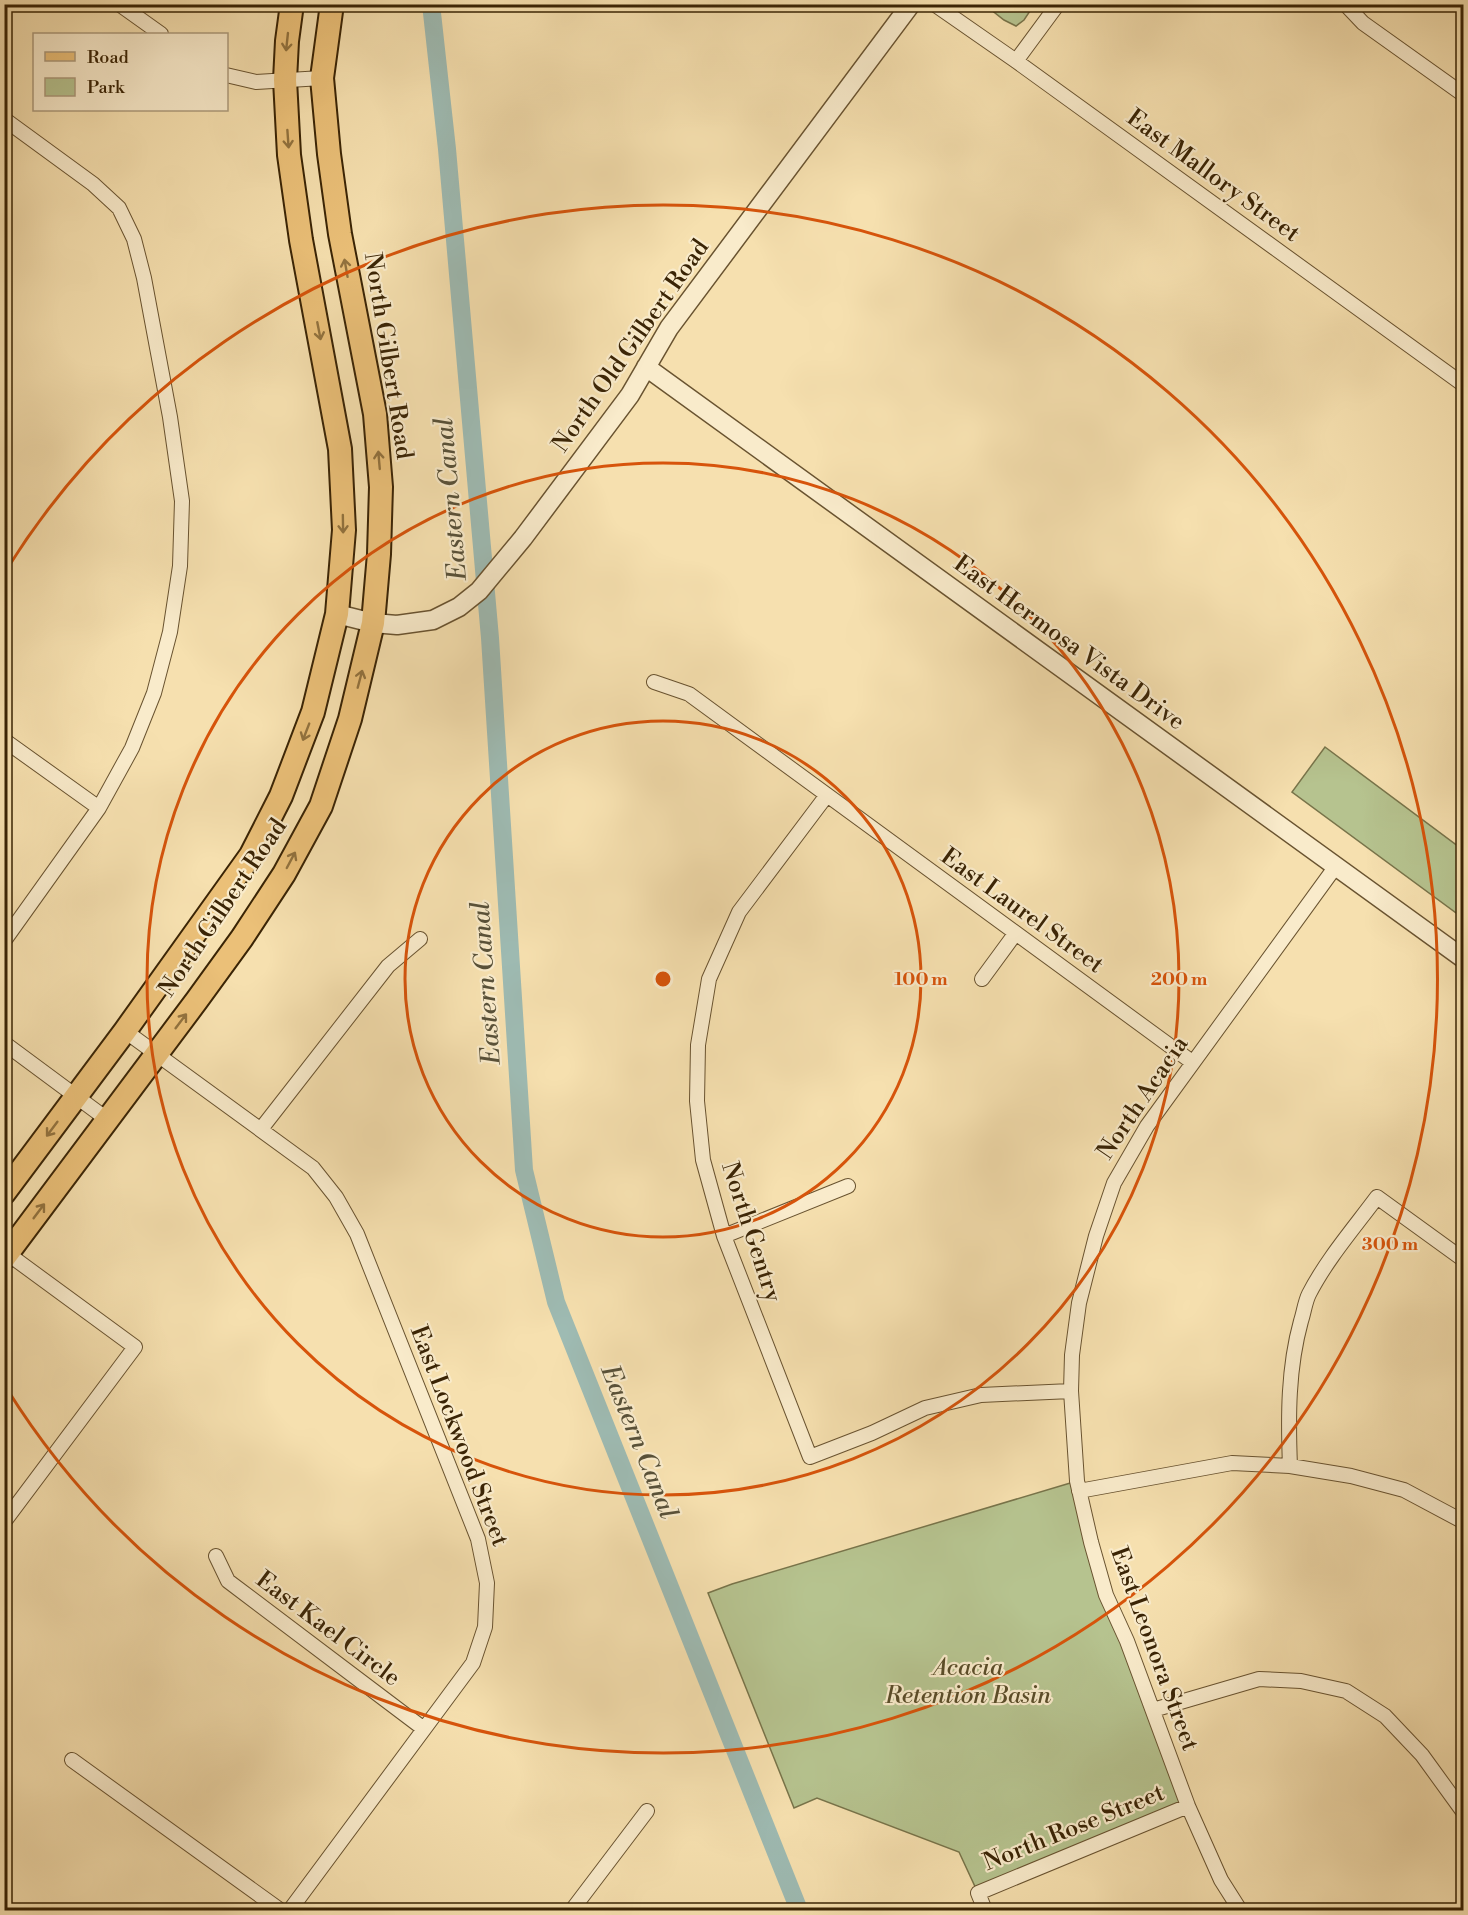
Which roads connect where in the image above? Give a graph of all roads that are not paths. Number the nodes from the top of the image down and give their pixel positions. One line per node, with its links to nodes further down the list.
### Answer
1 (119, 4): 8 (street)
2 (292, 4): 12 (main road, North Gilbert Road, one-way to 12)
3 (332, 4): 11 (main road, North Gilbert Road)
4 (911, 4): 15 (street, North Old Gilbert Road)
5 (934, 4): 9 (street, East Mallory Street)
6 (1058, 4): 9 (street)
7 (1345, 4): 13 (street)
8 (160, 33)
9 (1016, 61): 16 (street, East Mallory Street)
10 (228, 75): 12 (street)
11 (322, 78): 12 (street); 18 (main road, North Gilbert Road, one-way to 11)
12 (285, 80): 17 (main road, North Gilbert Road, one-way to 17)
13 (1464, 95)
14 (4, 118): 22 (street)
15 (646, 367): 18 (street, North Old Gilbert Road); 23 (street, East Hermosa Vista Drive)
16 (1464, 385)
17 (337, 614): 18 (street, North Old Gilbert Road); 29 (main road, North Gilbert Road, one-way to 29)
18 (374, 623): 31 (main road, North Gilbert Road, one-way to 18)
19 (654, 682): 21 (street, East Laurel Street)
20 (4, 740): 22 (street)
21 (826, 795): 24 (street, East Laurel Street); 38 (street, North Gentry)
22 (99, 808): 26 (street)
23 (1336, 866): 27 (street, East Hermosa Vista Drive); 32 (street, North Acacia)
24 (1015, 934): 28 (street); 32 (street, East Laurel Street)
25 (420, 939): 35 (street)
26 (4, 941)
27 (1464, 959)
28 (982, 979)
29 (125, 1031): 31 (street, East Lockwood Street); 33 (main road, North Gilbert Road)
30 (4, 1043): 33 (street)
31 (156, 1054): 34 (main road, North Gilbert Road); 35 (street, East Lockwood Street)
32 (1192, 1062): 41 (street, North Acacia)
33 (76, 1096): 34 (street); 37 (main road, North Gilbert Road, one-way to 37)
34 (108, 1119): 39 (main road, North Gilbert Road, one-way to 34)
35 (261, 1130): 48 (street, East Lockwood Street)
36 (848, 1186): 38 (street)
37 (4, 1193)
38 (724, 1236): 41 (street, North Gentry)
39 (6, 1254): 44 (street)
40 (1464, 1260): 42 (street)
41 (1071, 1391): 43 (street, East Leonora Street)
42 (1290, 1466): 43 (street); 45 (street)
43 (1079, 1491): 47 (street, East Leonora Street)
44 (4, 1522)
45 (1464, 1522)
46 (216, 1556): 48 (street, East Kael Circle)
47 (1153, 1710): 50 (street, East Leonora Street); 52 (street)
48 (423, 1729): 54 (street, East Lockwood Street)
49 (72, 1760): 53 (street)
50 (1188, 1806): 56 (street, North Rose Street); 57 (street, East Leonora Street)
51 (647, 1810): 55 (street)
52 (1464, 1813)
53 (280, 1911)
54 (290, 1911)
55 (572, 1911)
56 (985, 1911)
57 (1240, 1911)

